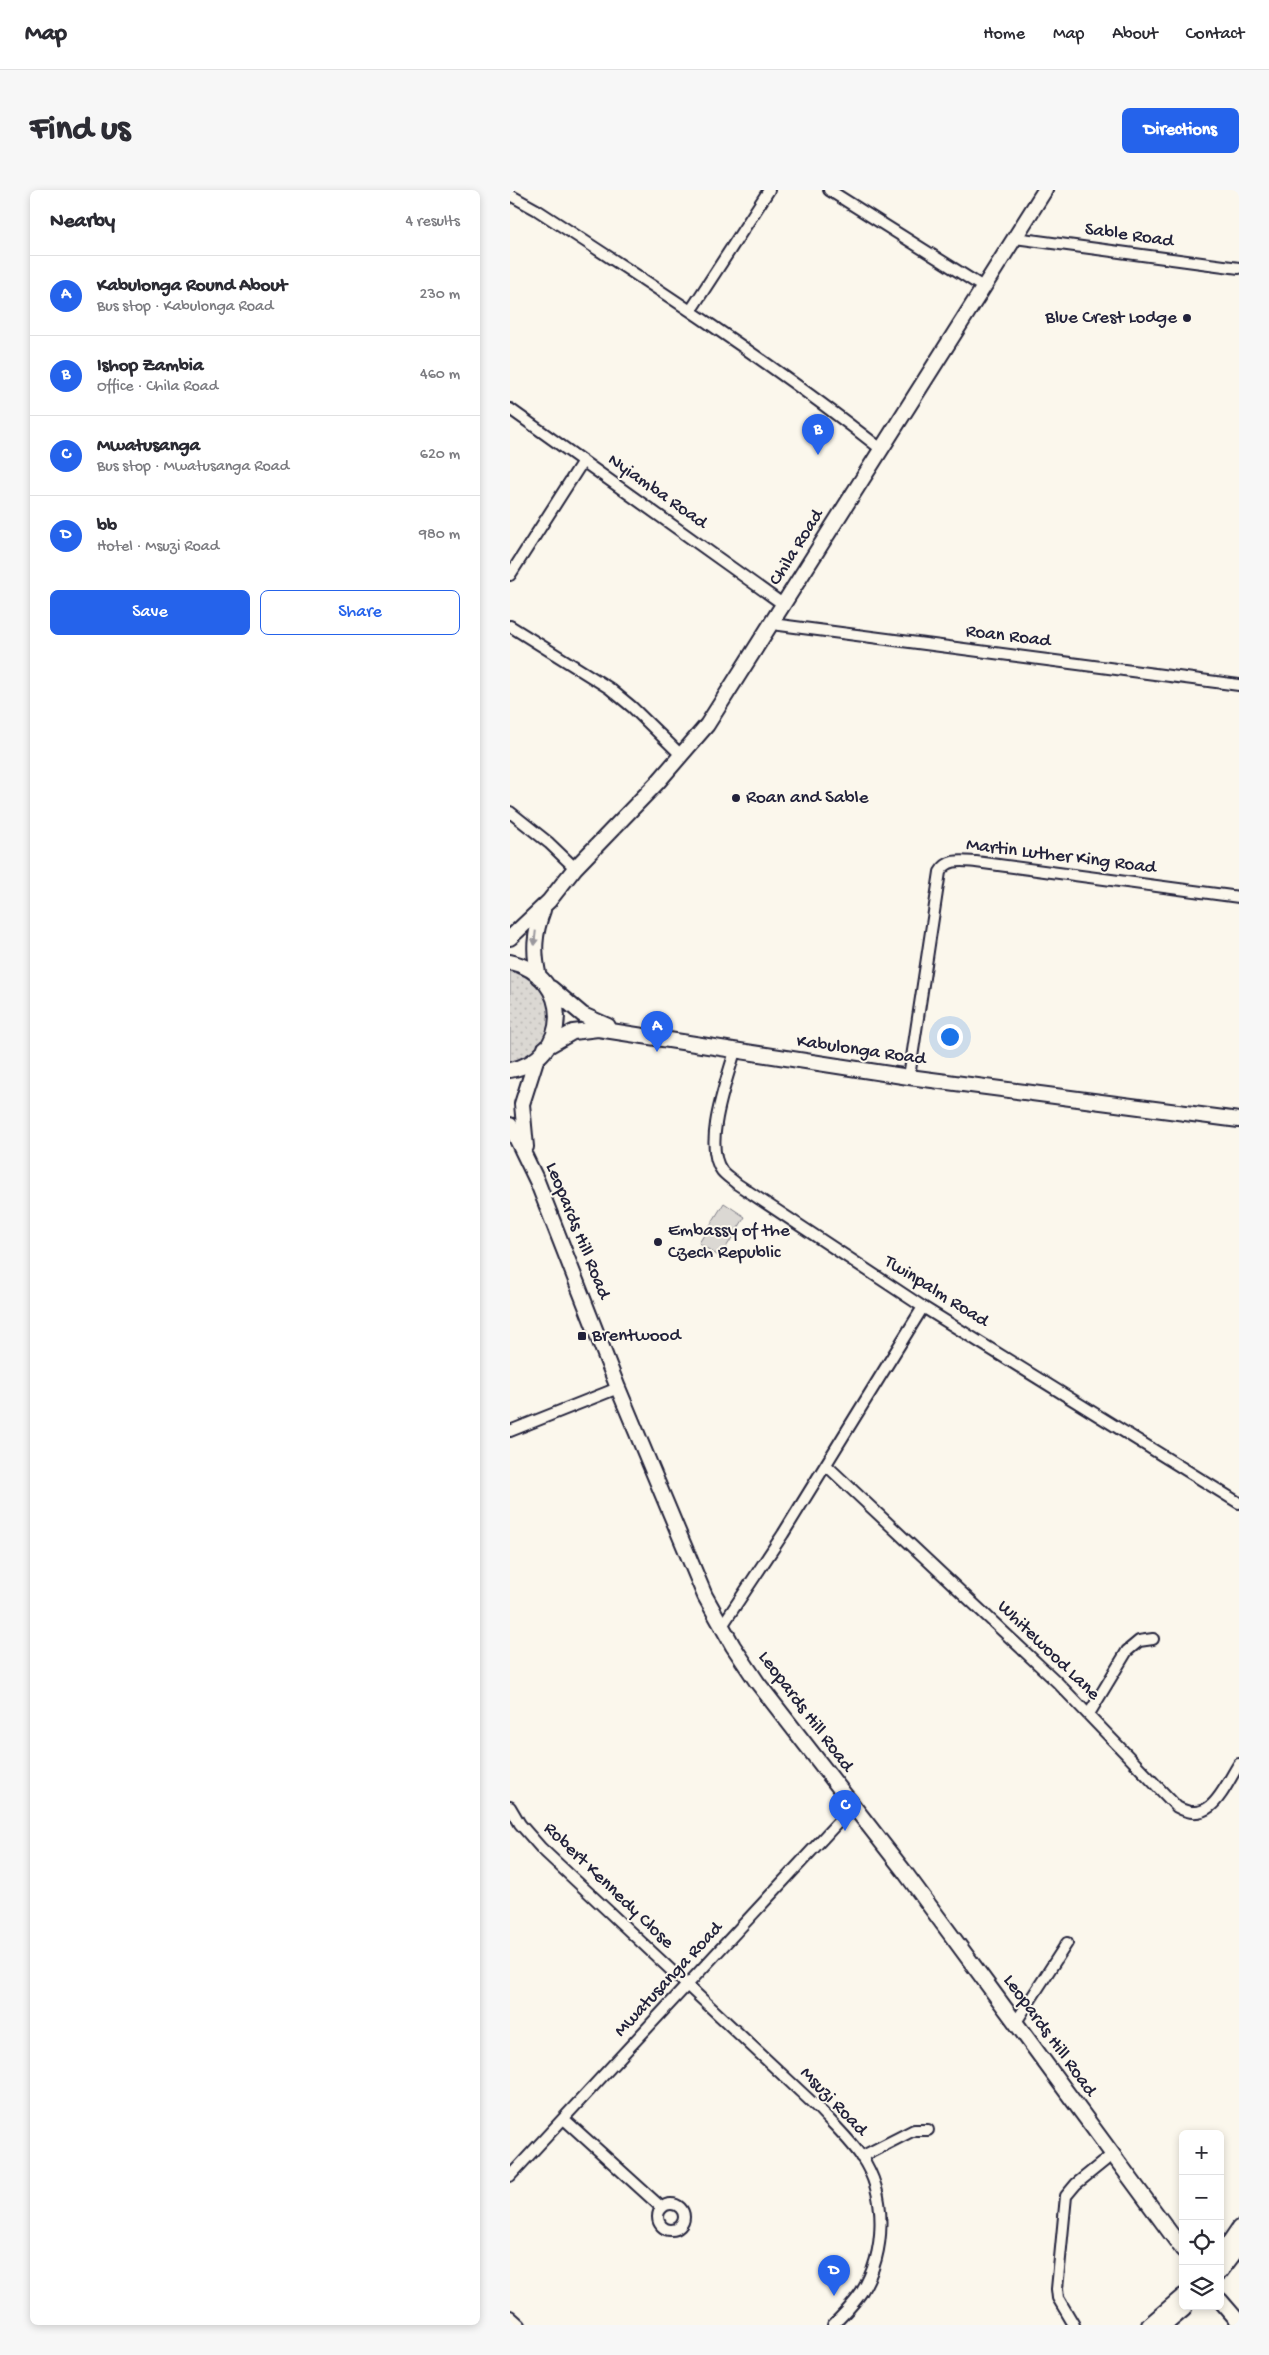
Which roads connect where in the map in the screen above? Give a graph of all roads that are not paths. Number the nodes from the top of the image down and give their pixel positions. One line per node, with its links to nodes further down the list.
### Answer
1 (769, 190): 8 (street)
2 (830, 190): 7 (street)
3 (1045, 190): 5 (main road, Chila Road)
4 (510, 195): 8 (street)
5 (1015, 238): 6 (street, Sable Road); 7 (main road, Chila Road)
6 (1239, 268)
7 (983, 287): 10 (main road, Chila Road)
8 (691, 310): 10 (street)
9 (510, 409): 11 (street, Nyiamba Road)
10 (881, 449): 13 (main road, Chila Road)
11 (583, 461): 12 (street); 13 (street, Nyiamba Road)
12 (510, 575)
13 (784, 605): 14 (main road, Chila Road)
14 (772, 624): 16 (street, Roan Road); 17 (main road, Chila Road)
15 (510, 626): 17 (street)
16 (1239, 685)
17 (681, 755): 19 (main road, Chila Road)
18 (510, 812): 19 (street)
19 (575, 868): 21 (main road, Chila Road)
20 (1239, 897): 30 (street, Martin Luther King Road)
21 (548, 901): 22 (main road, Chila Road); 24 (main road, Chila Road, one-way to 24)
22 (510, 938)
23 (510, 962): 24 (main road, Kabulonga Road)
24 (544, 981): 25 (main road, Kabulonga Road); 26 (main road, Chila Road)
25 (627, 1033): 26 (main road, Kabulonga Road); 27 (main road, Kabulonga Road)
26 (545, 1048): 28 (main road)
27 (735, 1051): 30 (main road, Kabulonga Road); 34 (street, Twinpalm Road)
28 (536, 1060): 29 (main road); 33 (main road, Leopards Hill Road)
29 (510, 1070)
30 (909, 1077): 31 (main road, Kabulonga Road)
31 (1239, 1120)
32 (510, 1125): 33 (main road, Leopards Hill Road)
33 (527, 1158): 35 (main road, Leopards Hill Road)
34 (923, 1307): 37 (street); 38 (street, Twinpalm Road)
35 (618, 1388): 36 (street); 39 (main road, Leopards Hill Road)
36 (510, 1431)
37 (826, 1465): 39 (street); 41 (street, Whitewood Lane)
38 (1239, 1503)
39 (722, 1626): 43 (main road, Leopards Hill Road)
40 (1153, 1640): 41 (street)
41 (1089, 1714): 42 (street, Whitewood Lane)
42 (1239, 1764)
43 (853, 1806): 46 (street, Mwatusanga Road); 47 (main road, Leopards Hill Road)
44 (510, 1808): 46 (street, Robert Kennedy Close)
45 (1067, 1943): 47 (street)
46 (687, 1985): 48 (street, Mwatusanga Road); 51 (street, Msuzi Road)
47 (1016, 2022): 50 (main road, Leopards Hill Road)
48 (564, 2119): 52 (street, Mwatusanga Road); 53 (street)
49 (928, 2130): 51 (street)
50 (1113, 2154): 55 (main road, Leopards Hill Road); 66 (street)
51 (862, 2157): 65 (street, Msuzi Road)
52 (510, 2176)
53 (662, 2208)
54 (1239, 2228): 57 (main road)
55 (1179, 2245)
56 (1239, 2247): 58 (main road)
57 (1224, 2258)
58 (1224, 2261)
59 (1179, 2299): 67 (main road)
60 (1224, 2305): 63 (main road)
61 (1182, 2310): 68 (main road)
62 (510, 2316): 64 (street)
63 (1239, 2322)
64 (520, 2325)
65 (834, 2325)
66 (1074, 2325)
67 (1149, 2325)
68 (1165, 2325)

